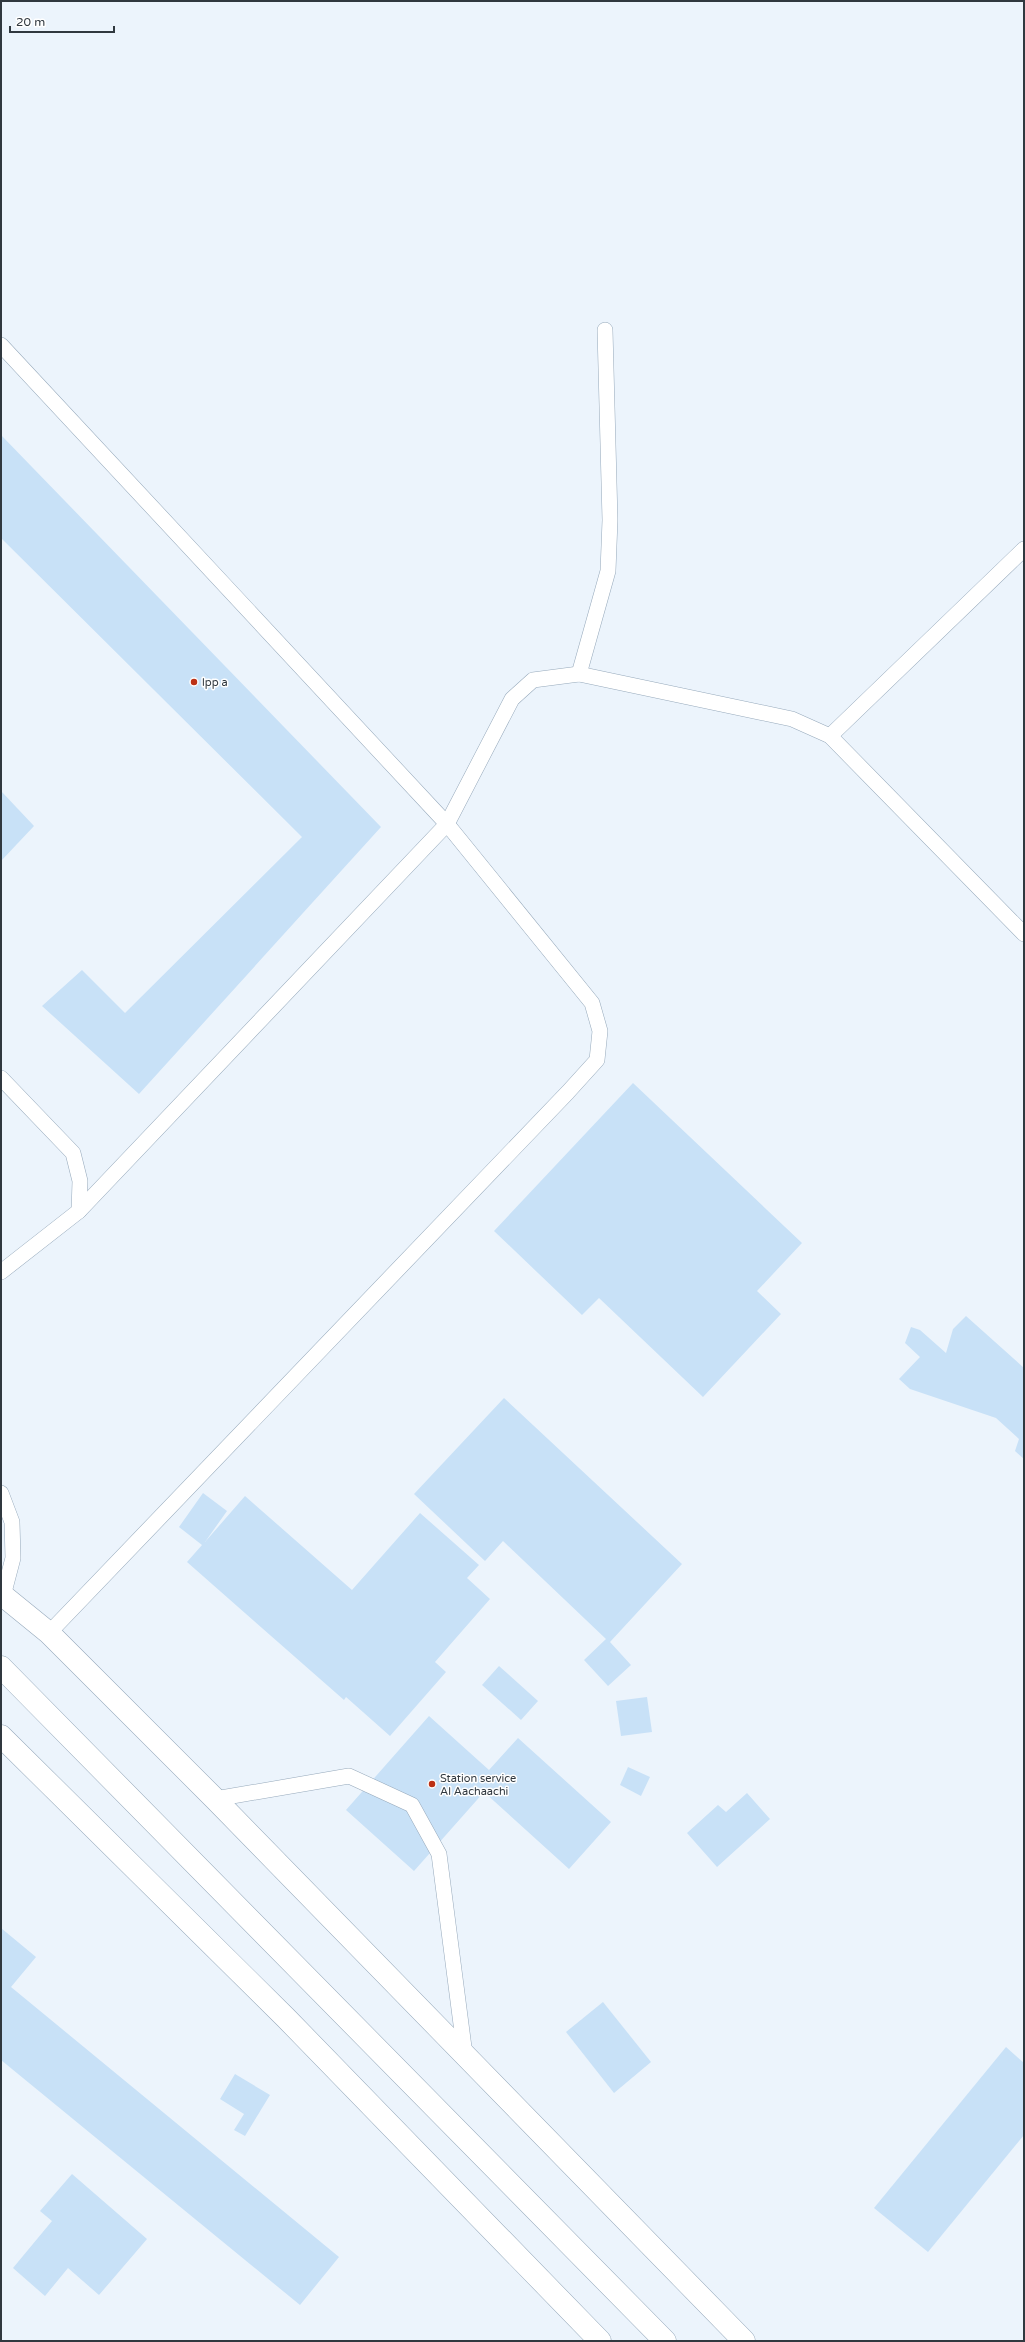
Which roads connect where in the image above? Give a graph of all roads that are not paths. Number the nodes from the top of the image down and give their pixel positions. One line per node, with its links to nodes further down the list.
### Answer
1 (605, 330): 4 (lane)
2 (1, 345): 6 (lane)
3 (1024, 549): 5 (lane)
4 (578, 674): 5 (lane); 6 (lane)
5 (830, 736): 7 (lane)
6 (447, 824): 9 (lane); 13 (lane)
7 (1024, 934)
8 (1, 1078): 9 (lane)
9 (79, 1211): 10 (lane)
10 (1, 1272)
11 (1, 1493): 12 (lane)
12 (2, 1595): 13 (main road)
13 (49, 1633): 16 (main road)
14 (1, 1666): 19 (main road)
15 (1, 1736): 18 (main road)
16 (215, 1799): 17 (main road); 17 (lane)
17 (465, 2055): 20 (main road)
18 (600, 2341)
19 (665, 2341)
20 (744, 2341)

